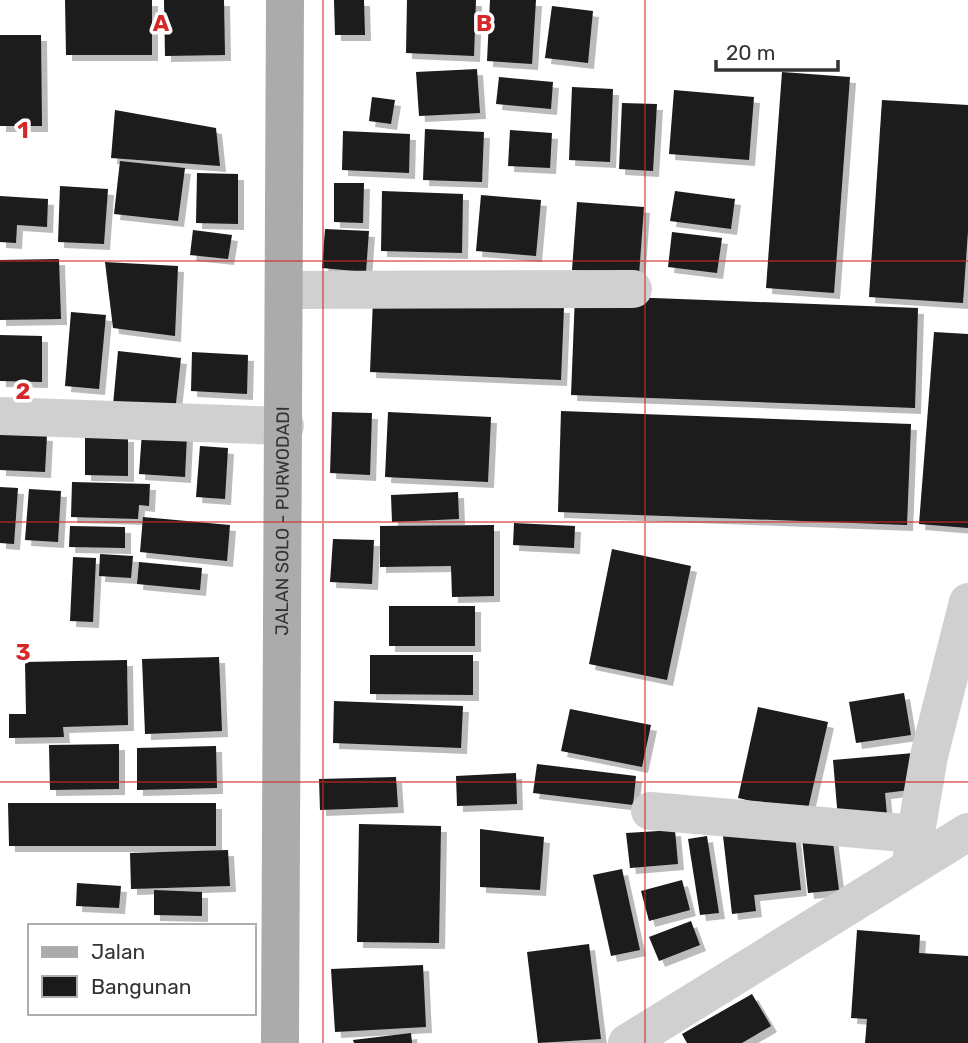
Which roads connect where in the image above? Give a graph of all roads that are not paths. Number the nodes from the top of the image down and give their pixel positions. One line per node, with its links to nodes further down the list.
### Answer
1 (285, 0): 3 (main road, JALAN SOLO - PURWODADI)
2 (634, 289): 3 (street)
3 (285, 290): 5 (main road, JALAN SOLO - PURWODADI)
4 (0, 416): 5 (street)
5 (285, 426): 10 (main road, JALAN SOLO - PURWODADI)
6 (968, 603): 9 (street)
7 (650, 811): 9 (street)
8 (968, 832): 9 (street)
9 (912, 851): 11 (street)
10 (280, 1043)
11 (627, 1043)

